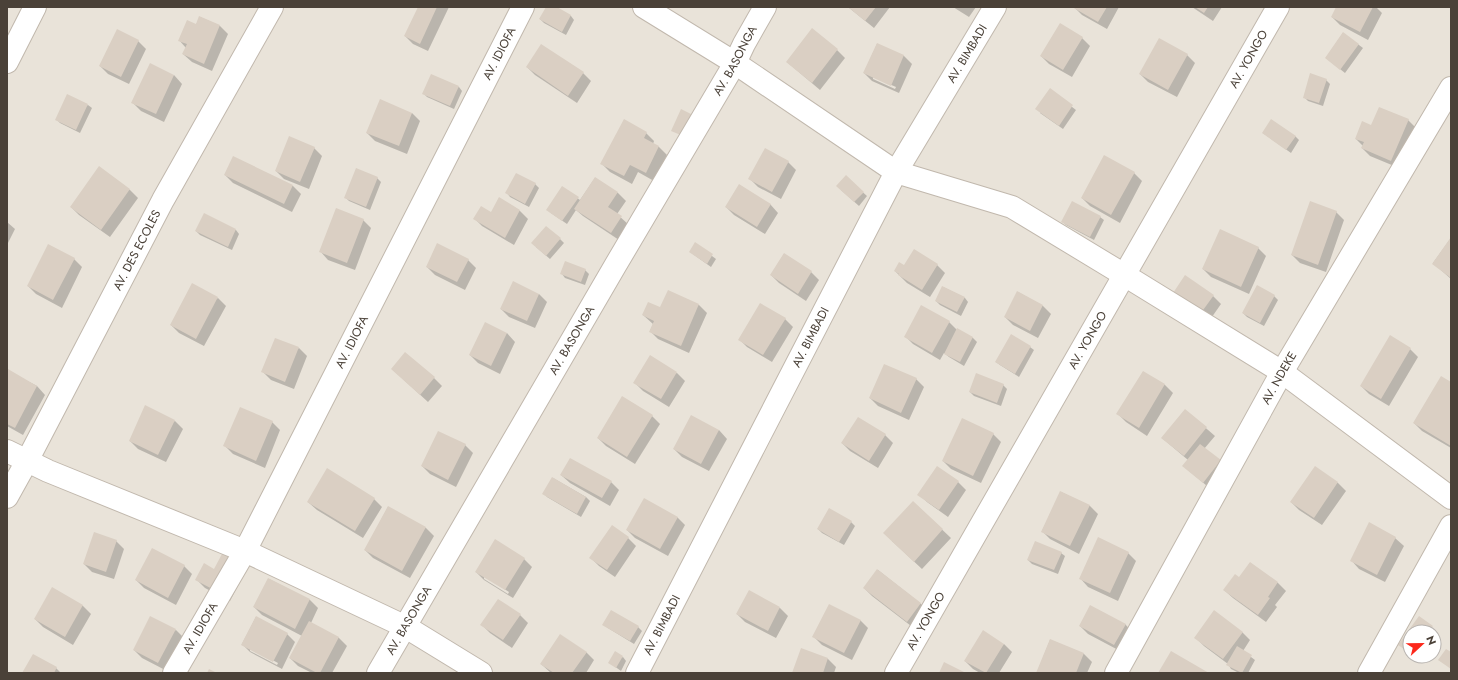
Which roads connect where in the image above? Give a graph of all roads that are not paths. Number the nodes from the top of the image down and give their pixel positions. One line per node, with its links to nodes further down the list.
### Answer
1 (35, 7): 8 (street)
2 (272, 7): 15 (street, AV. DES ECOLES)
3 (523, 7): 19 (street, AV. IDIOFA)
4 (644, 7): 9 (street)
5 (765, 7): 9 (street, AV. BASONGA)
6 (995, 7): 11 (street, AV. BIMBADI)
7 (1278, 7): 12 (street, AV. YONGO)
8 (7, 62)
9 (736, 63): 11 (street); 20 (street, AV. BASONGA)
10 (1451, 88): 13 (street, AV. NDEKE)
11 (896, 172): 12 (street); 24 (street, AV. BIMBADI)
12 (1126, 276): 13 (street); 25 (street, AV. YONGO)
13 (1282, 372): 17 (street); 26 (street, AV. NDEKE)
14 (7, 451): 15 (street)
15 (27, 461): 16 (street, AV. DES ECOLES); 19 (street)
16 (7, 496)
17 (1451, 498)
18 (1451, 526): 27 (street)
19 (245, 552): 20 (street); 21 (street, AV. IDIOFA)
20 (406, 627): 22 (street, AV. BASONGA); 23 (street)
21 (174, 673)
22 (378, 673)
23 (481, 673)
24 (638, 673)
25 (896, 673)
26 (1116, 673)
27 (1369, 673)

